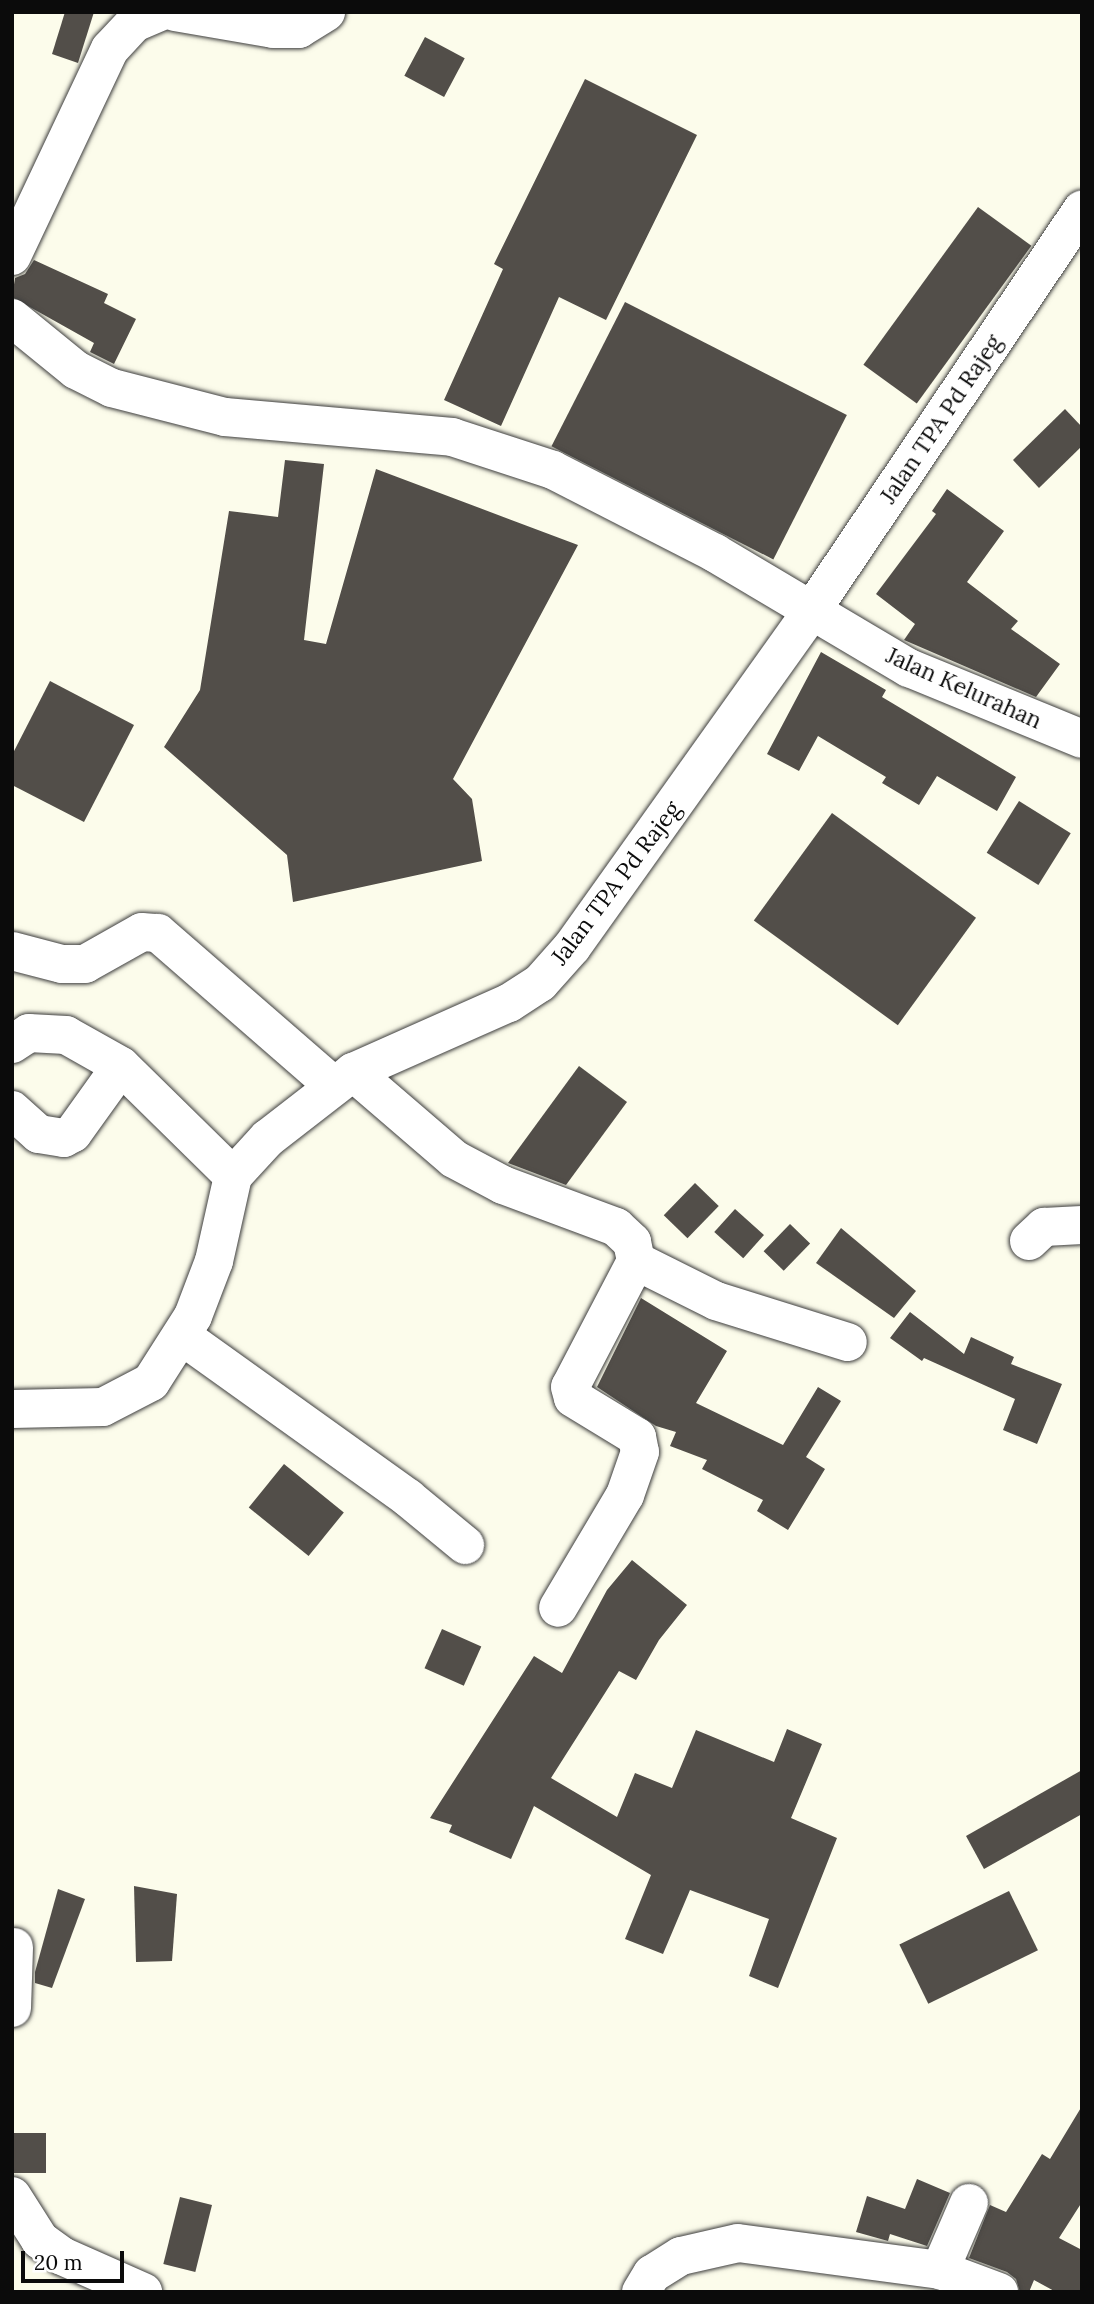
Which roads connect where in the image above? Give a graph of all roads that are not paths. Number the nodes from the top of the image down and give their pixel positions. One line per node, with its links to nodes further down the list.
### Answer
1 (160, 12): 5 (street)
2 (175, 12): 3 (street)
3 (326, 12)
4 (1082, 210): 7 (street, Jalan TPA Pd Rajeg)
5 (12, 256)
6 (12, 318): 7 (street, Jalan Kelurahan)
7 (812, 610): 8 (street, Jalan Kelurahan); 12 (street, Jalan TPA Pd Rajeg)
8 (1082, 739)
9 (12, 951): 12 (street)
10 (12, 1044): 11 (street)
11 (121, 1066): 13 (street); 14 (street)
12 (344, 1079): 14 (street, Jalan TPA Pd Rajeg); 17 (street)
13 (12, 1110)
14 (233, 1176): 18 (street)
15 (1082, 1225): 16 (street)
16 (1029, 1241)
17 (636, 1261): 19 (street); 22 (street)
18 (182, 1336): 20 (street); 21 (street)
19 (848, 1342)
20 (12, 1409)
21 (465, 1545)
22 (558, 1608)
23 (14, 1947): 24 (street)
24 (12, 2008)
25 (12, 2196): 28 (street)
26 (969, 2203): 27 (street)
27 (940, 2270): 29 (street); 30 (street)
28 (143, 2292)
29 (641, 2292)
30 (999, 2292)

